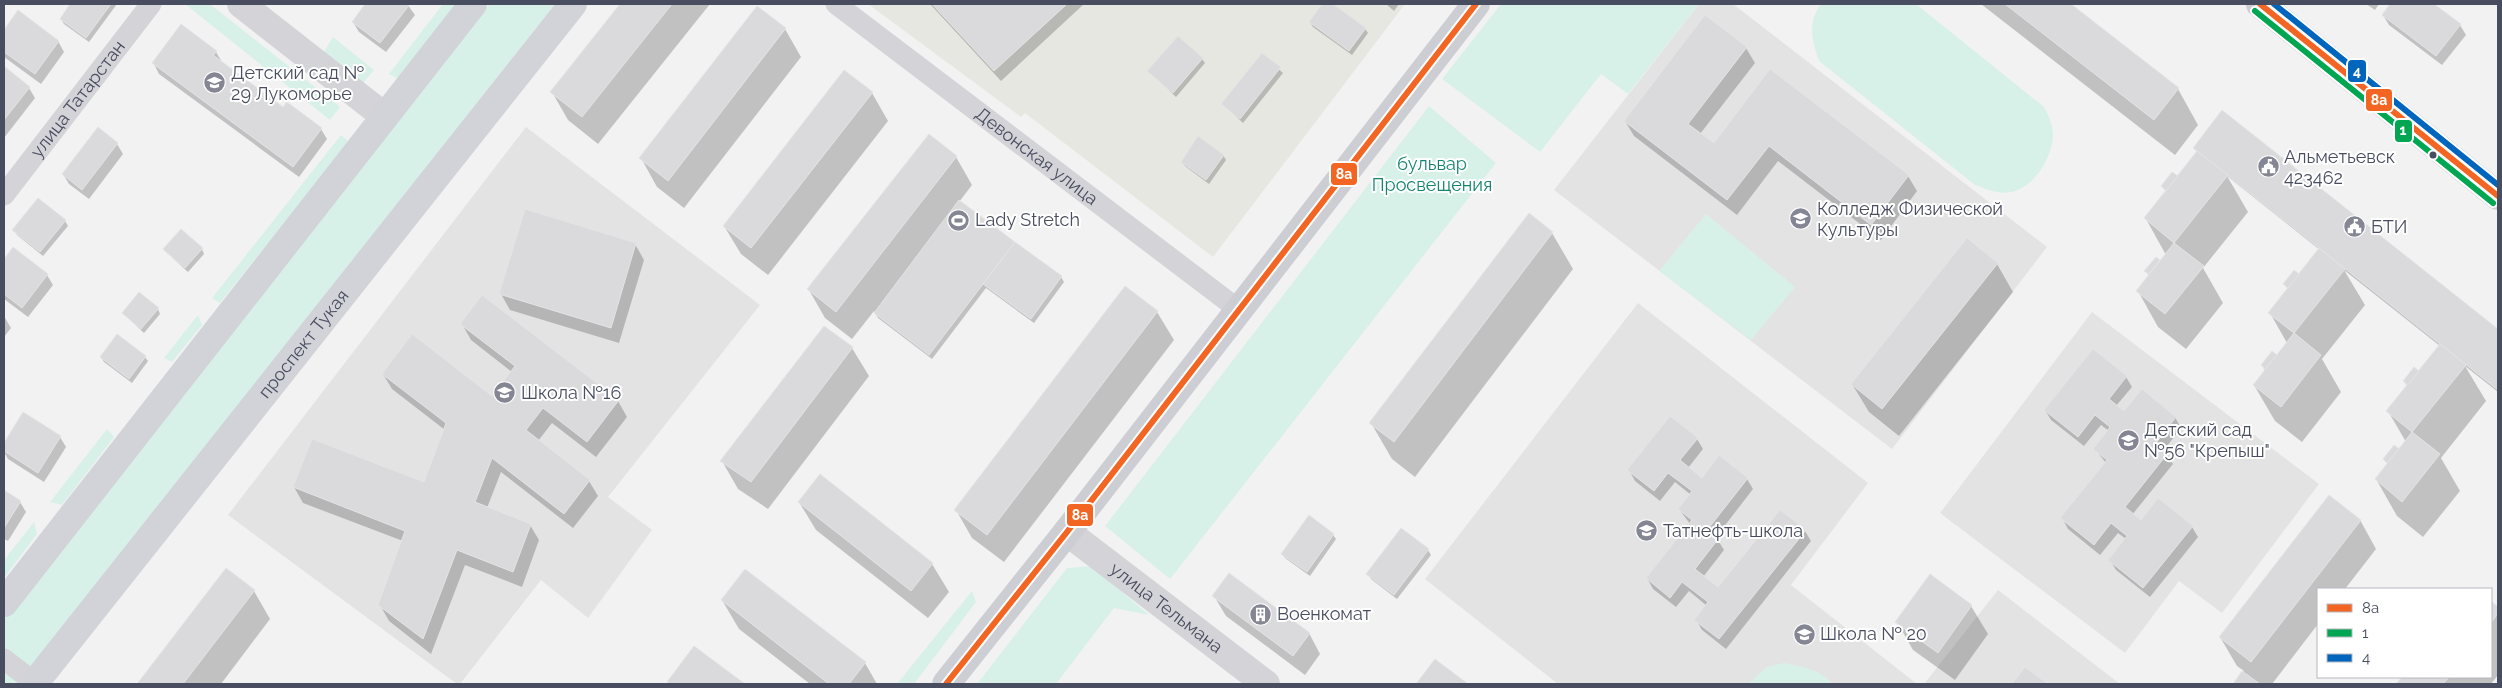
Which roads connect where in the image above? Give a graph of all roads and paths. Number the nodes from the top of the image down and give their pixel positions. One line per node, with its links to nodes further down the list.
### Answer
1 (151, 4): 9 (street, улица Татарстан)
2 (241, 4): 8 (street)
3 (473, 4): 8 (main road)
4 (573, 4): 15 (main road, проспект Тукая)
5 (836, 4): 11 (street, Девонская улица)
6 (1476, 4): 11 (main road)
7 (2260, 4): 10 (main road)
8 (384, 116): 13 (main road)
9 (4, 195)
10 (2498, 196)
11 (1238, 310): 12 (main road)
12 (1068, 532): 16 (main road); 17 (street, улица Тельмана)
13 (4, 603)
14 (4, 659): 15 (street)
15 (35, 684)
16 (946, 684)
17 (1266, 684)

